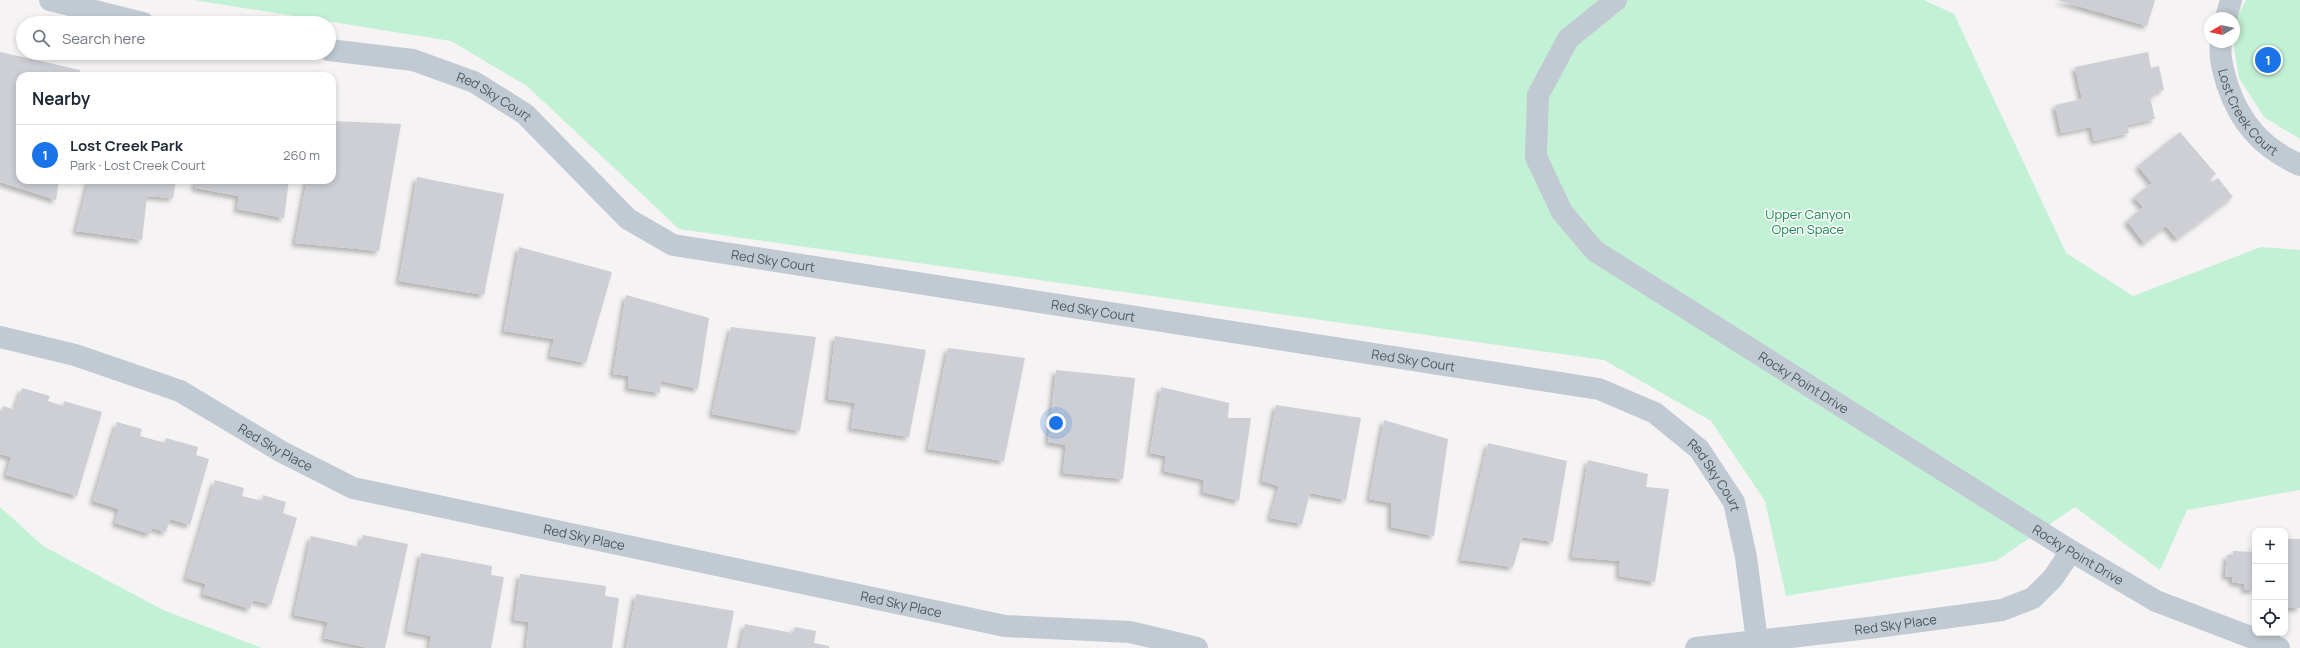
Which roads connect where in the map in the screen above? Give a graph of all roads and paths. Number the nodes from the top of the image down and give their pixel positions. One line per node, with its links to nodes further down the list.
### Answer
1 (50, 0): 5 (street)
2 (1616, 0): 10 (street, Rocky Point Drive)
3 (2231, 0): 4 (street)
4 (2228, 12)
5 (115, 16)
6 (2220, 48): 8 (street, Lost Creek Court)
7 (336, 51): 11 (street, Red Sky Court)
8 (2300, 165)
9 (0, 336): 12 (street, Red Sky Place)
10 (2071, 551): 11 (street, Red Sky Place); 14 (street, Rocky Point Drive)
11 (1757, 641): 13 (street, Red Sky Place)
12 (1197, 648)
13 (1696, 648)
14 (2279, 648)

